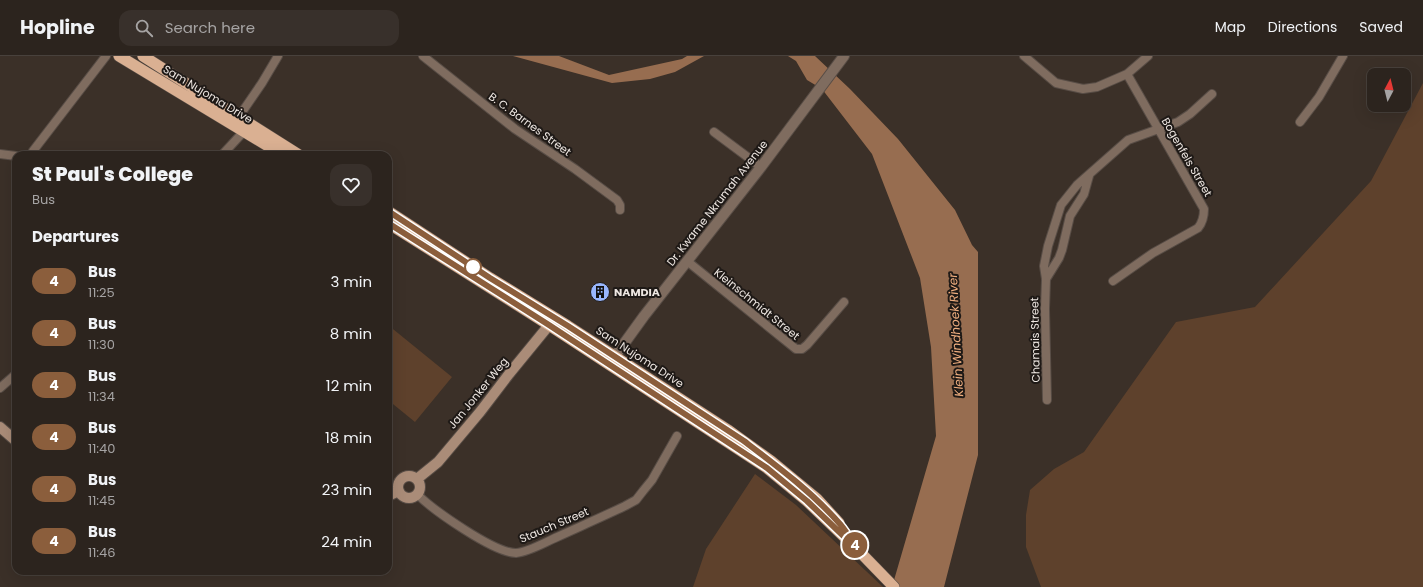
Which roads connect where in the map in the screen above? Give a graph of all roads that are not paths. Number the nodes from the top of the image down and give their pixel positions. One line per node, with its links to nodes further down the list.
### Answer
1 (106, 56): 17 (street)
2 (119, 56): 12 (highway, Sam Nujoma Drive)
3 (143, 56): 12 (highway, Sam Nujoma Drive)
4 (278, 56): 12 (street)
5 (423, 56): 25 (street, B. C. Barnes Street)
6 (844, 56): 23 (street, Dr. Kwame Nkrumah Avenue)
7 (1024, 56): 10 (street)
8 (1148, 56): 10 (street)
9 (1343, 56): 13 (street)
10 (1127, 74): 15 (street, Bogenfels Street)
11 (1212, 94): 15 (street, Chamais Street)
12 (236, 121): 14 (highway, Sam Nujoma Drive)
13 (1300, 122)
14 (247, 128): 18 (street); 19 (highway, Sam Nujoma Drive); 20 (highway, Sam Nujoma Drive)
15 (1157, 128): 24 (street, Chamais Street); 32 (street, Bogenfels Street)
16 (714, 132): 23 (street)
17 (33, 151)
18 (226, 151)
19 (278, 151)
20 (291, 151)
21 (0, 154): 22 (street)
22 (12, 156)
23 (761, 167): 30 (street, Dr. Kwame Nkrumah Avenue)
24 (1089, 176): 28 (street, Chamais Street); 29 (street, Chamais Street)
25 (620, 210)
26 (392, 214): 34 (highway, Sam Nujoma Drive)
27 (392, 225): 34 (highway, Sam Nujoma Drive)
28 (1048, 246): 29 (street); 31 (street, Chamais Street)
29 (1062, 250): 31 (street, Chamais Street)
30 (687, 261): 33 (street, Kleinschmidt Street); 35 (street, Dr. Kwame Nkrumah Avenue)
31 (1046, 279): 38 (street, Chamais Street)
32 (1113, 281)
33 (844, 302)
34 (552, 321): 35 (highway, Sam Nujoma Drive); 42 (main road, Jan Jonker Weg)
35 (612, 360): 46 (highway, Sam Nujoma Drive)
36 (12, 378): 37 (street)
37 (0, 388)
38 (1047, 400)
39 (0, 427): 41 (main road)
40 (677, 436): 45 (street, Stauch Street)
41 (12, 438)
42 (417, 479): 43 (main road, Jan Jonker Weg); 45 (main road)
43 (399, 491): 44 (main road); 45 (main road)
44 (392, 494)
45 (417, 494)
46 (894, 587)

